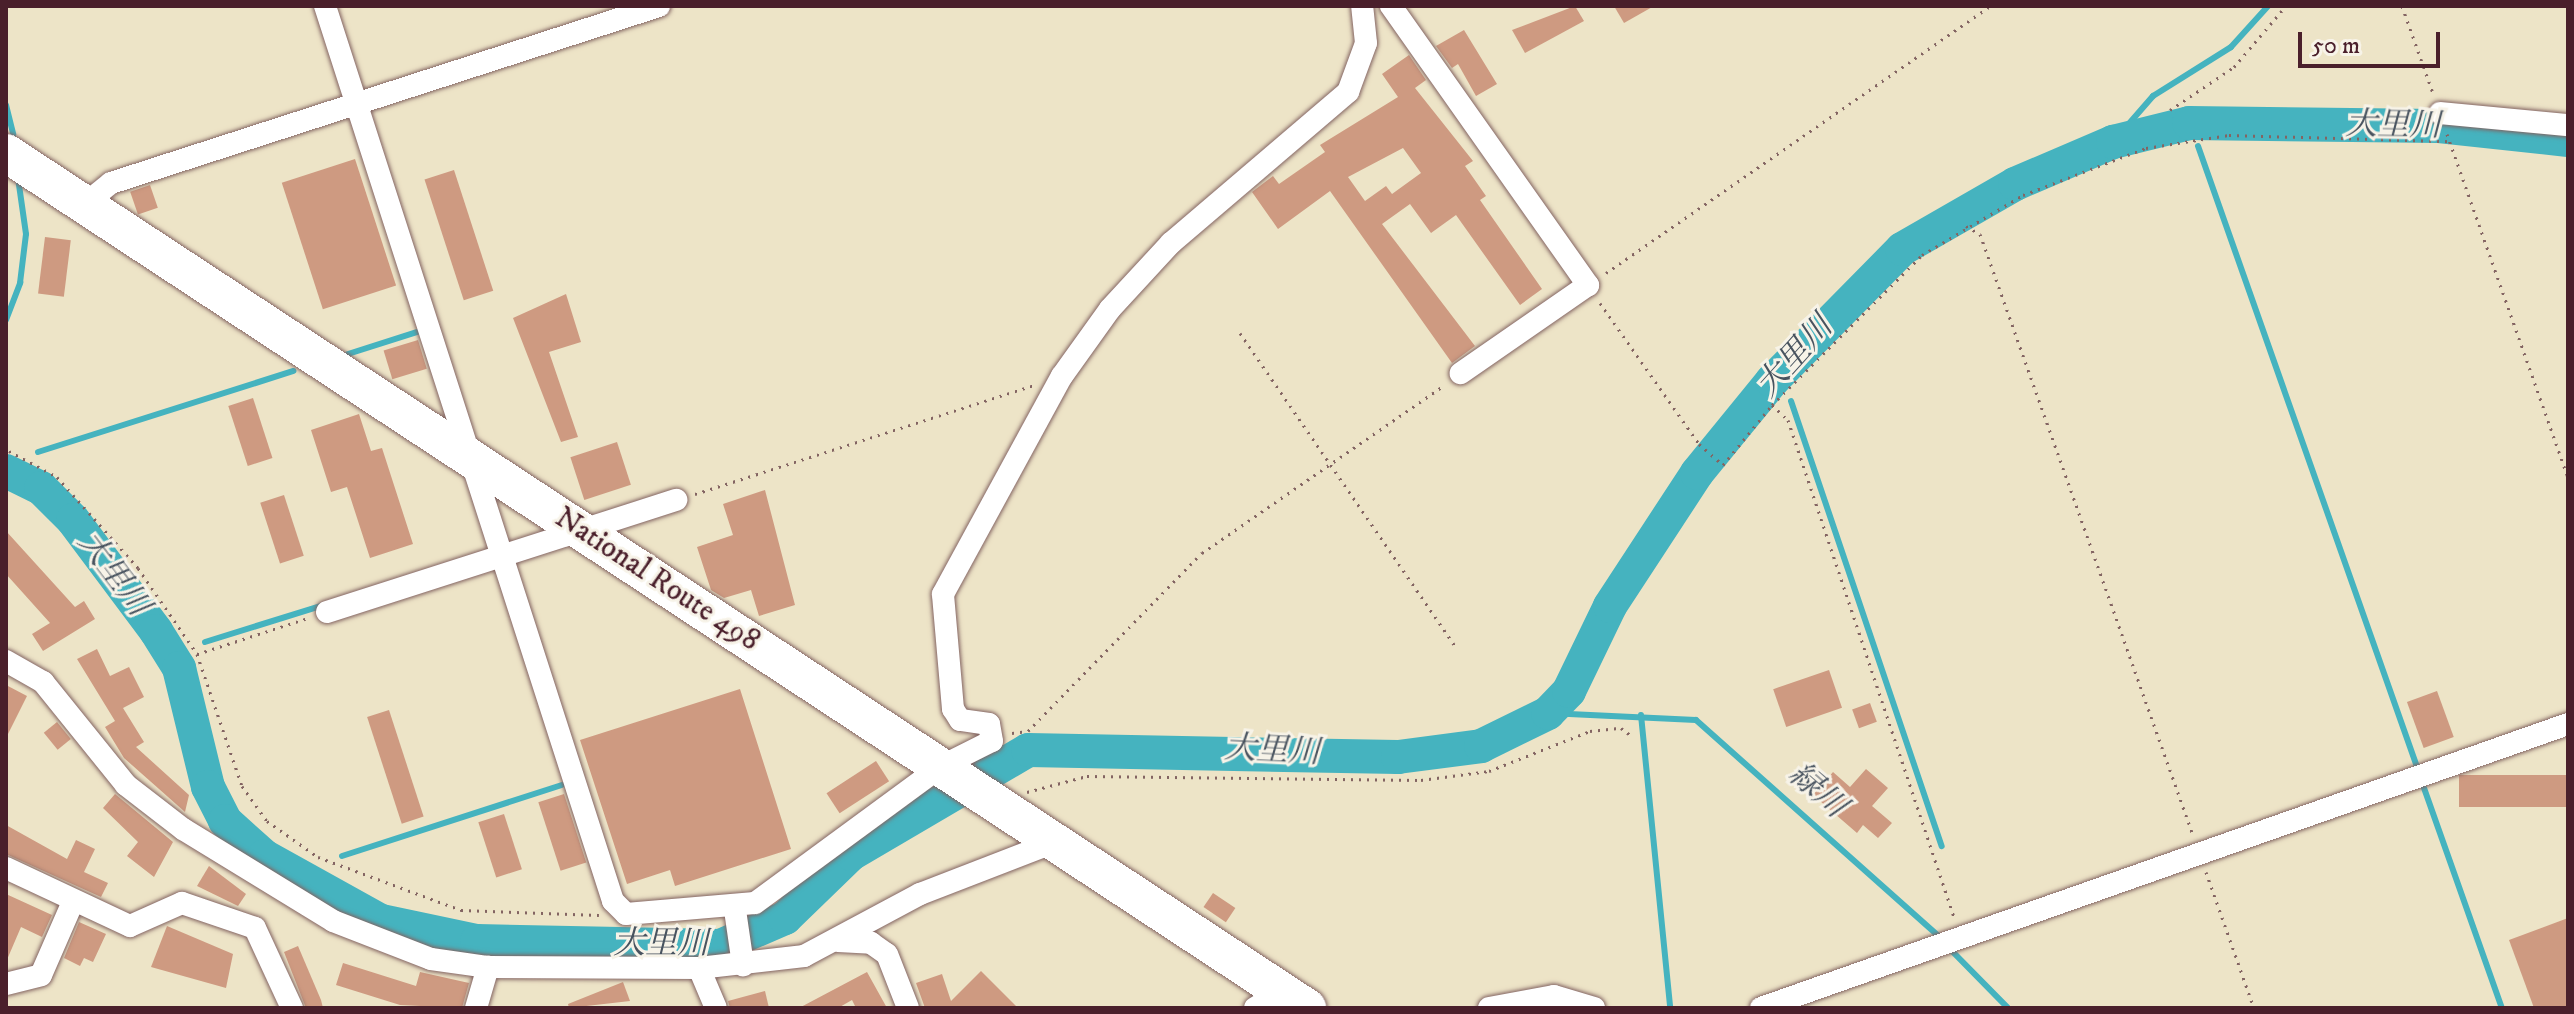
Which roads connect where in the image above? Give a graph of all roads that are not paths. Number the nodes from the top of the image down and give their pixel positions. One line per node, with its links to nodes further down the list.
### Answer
1 (325, 6): 5 (street)
2 (659, 6): 5 (street)
3 (1362, 6): 18 (street)
4 (1391, 6): 10 (street)
5 (358, 105): 9 (street); 11 (street)
6 (2440, 113): 7 (street)
7 (2568, 125)
8 (6, 153): 9 (highway, National Route 498)
9 (85, 204): 11 (highway, National Route 498)
10 (1461, 373)
11 (469, 455): 13 (highway, National Route 498); 14 (street)
12 (676, 500): 13 (street)
13 (581, 530): 14 (street); 18 (highway, National Route 498)
14 (502, 556): 15 (street); 22 (street)
15 (327, 612)
16 (6, 661): 25 (street)
17 (2568, 724): 35 (street)
18 (940, 767): 19 (highway, National Route 498); 22 (street)
19 (1055, 842): 23 (street); 28 (highway, National Route 498)
20 (6, 868): 21 (street)
21 (72, 904): 27 (street); 29 (street)
22 (735, 910): 24 (street)
23 (838, 941): 24 (street); 32 (street)
24 (743, 965): 26 (street)
25 (488, 967): 26 (street); 30 (street)
26 (699, 968): 31 (street)
27 (6, 984)
28 (1281, 1003)
29 (292, 1008)
30 (476, 1008)
31 (716, 1008)
32 (908, 1008)
33 (1489, 1008): 34 (street)
34 (1594, 1008)
35 (1761, 1008)

